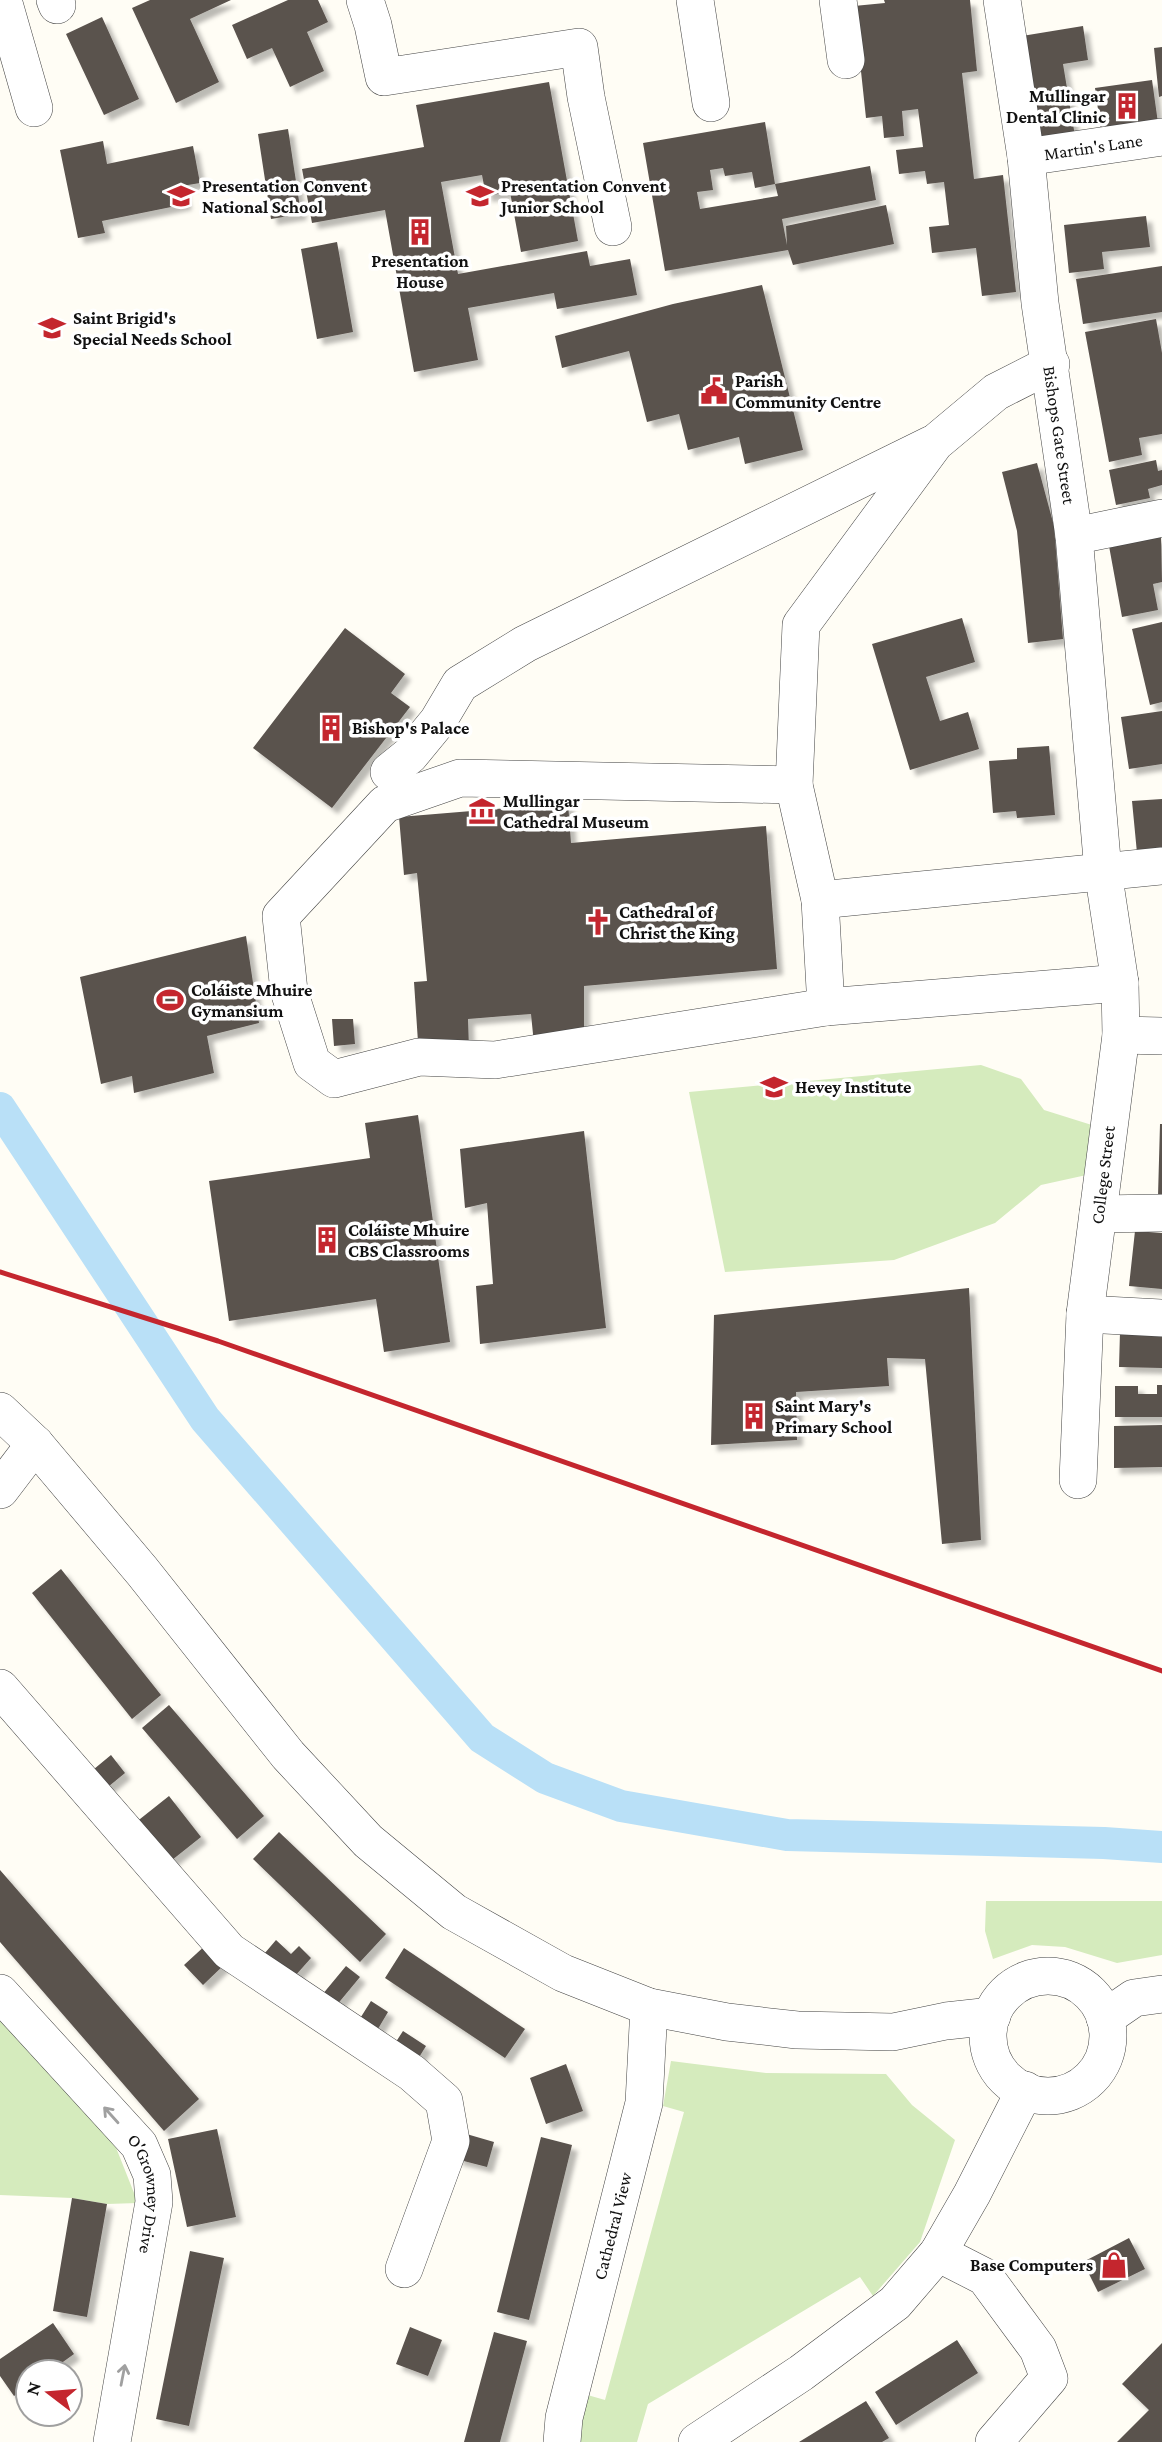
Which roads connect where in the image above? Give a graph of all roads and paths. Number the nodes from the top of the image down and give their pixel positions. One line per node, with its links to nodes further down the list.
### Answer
1 (4, 0): 8 (street)
2 (365, 0): 11 (street)
3 (695, 0): 7 (street)
4 (838, 0): 6 (street)
5 (1002, 0): 10 (street, Bishops Gate Street)
6 (846, 61)
7 (711, 103)
8 (34, 108)
9 (1162, 136): 10 (street, Martin's Lane)
10 (1026, 157): 12 (street, Bishops Gate Street)
11 (613, 227)
12 (1051, 364): 13 (street); 15 (street, Bishops Gate Street)
13 (934, 443): 16 (street); 17 (street)
14 (1162, 518): 15 (street)
15 (1074, 536): 19 (street, Bishops Gate Street)
16 (389, 772)
17 (794, 785): 20 (street); 22 (street)
18 (1162, 866): 19 (street)
19 (1103, 871): 20 (street); 21 (street, College Street)
20 (820, 900): 22 (street)
21 (1120, 983): 22 (street); 23 (street, College Street)
22 (826, 1007)
23 (1121, 1035): 24 (street); 26 (street, College Street)
24 (1162, 1036)
25 (1162, 1213): 26 (street)
26 (1098, 1214): 27 (street, College Street)
27 (1085, 1314): 28 (street); 31 (street, College Street)
28 (1162, 1318)
29 (0, 1411): 30 (street)
30 (35, 1444): 32 (street); 36 (street)
31 (1078, 1480)
32 (0, 1490)
33 (0, 1688): 41 (street)
34 (0, 1993): 42 (street, O'Growney Drive, one-way to 34)
35 (1162, 1994): 38 (street)
36 (649, 2007): 37 (street); 43 (street, Cathedral View)
37 (992, 2015): 38 (street); 39 (street)
38 (1105, 2018): 39 (street)
39 (1024, 2090): 40 (street)
40 (938, 2253): 44 (street); 45 (street)
41 (404, 2269)
42 (112, 2442)
43 (562, 2442)
44 (697, 2442)
45 (994, 2442)

